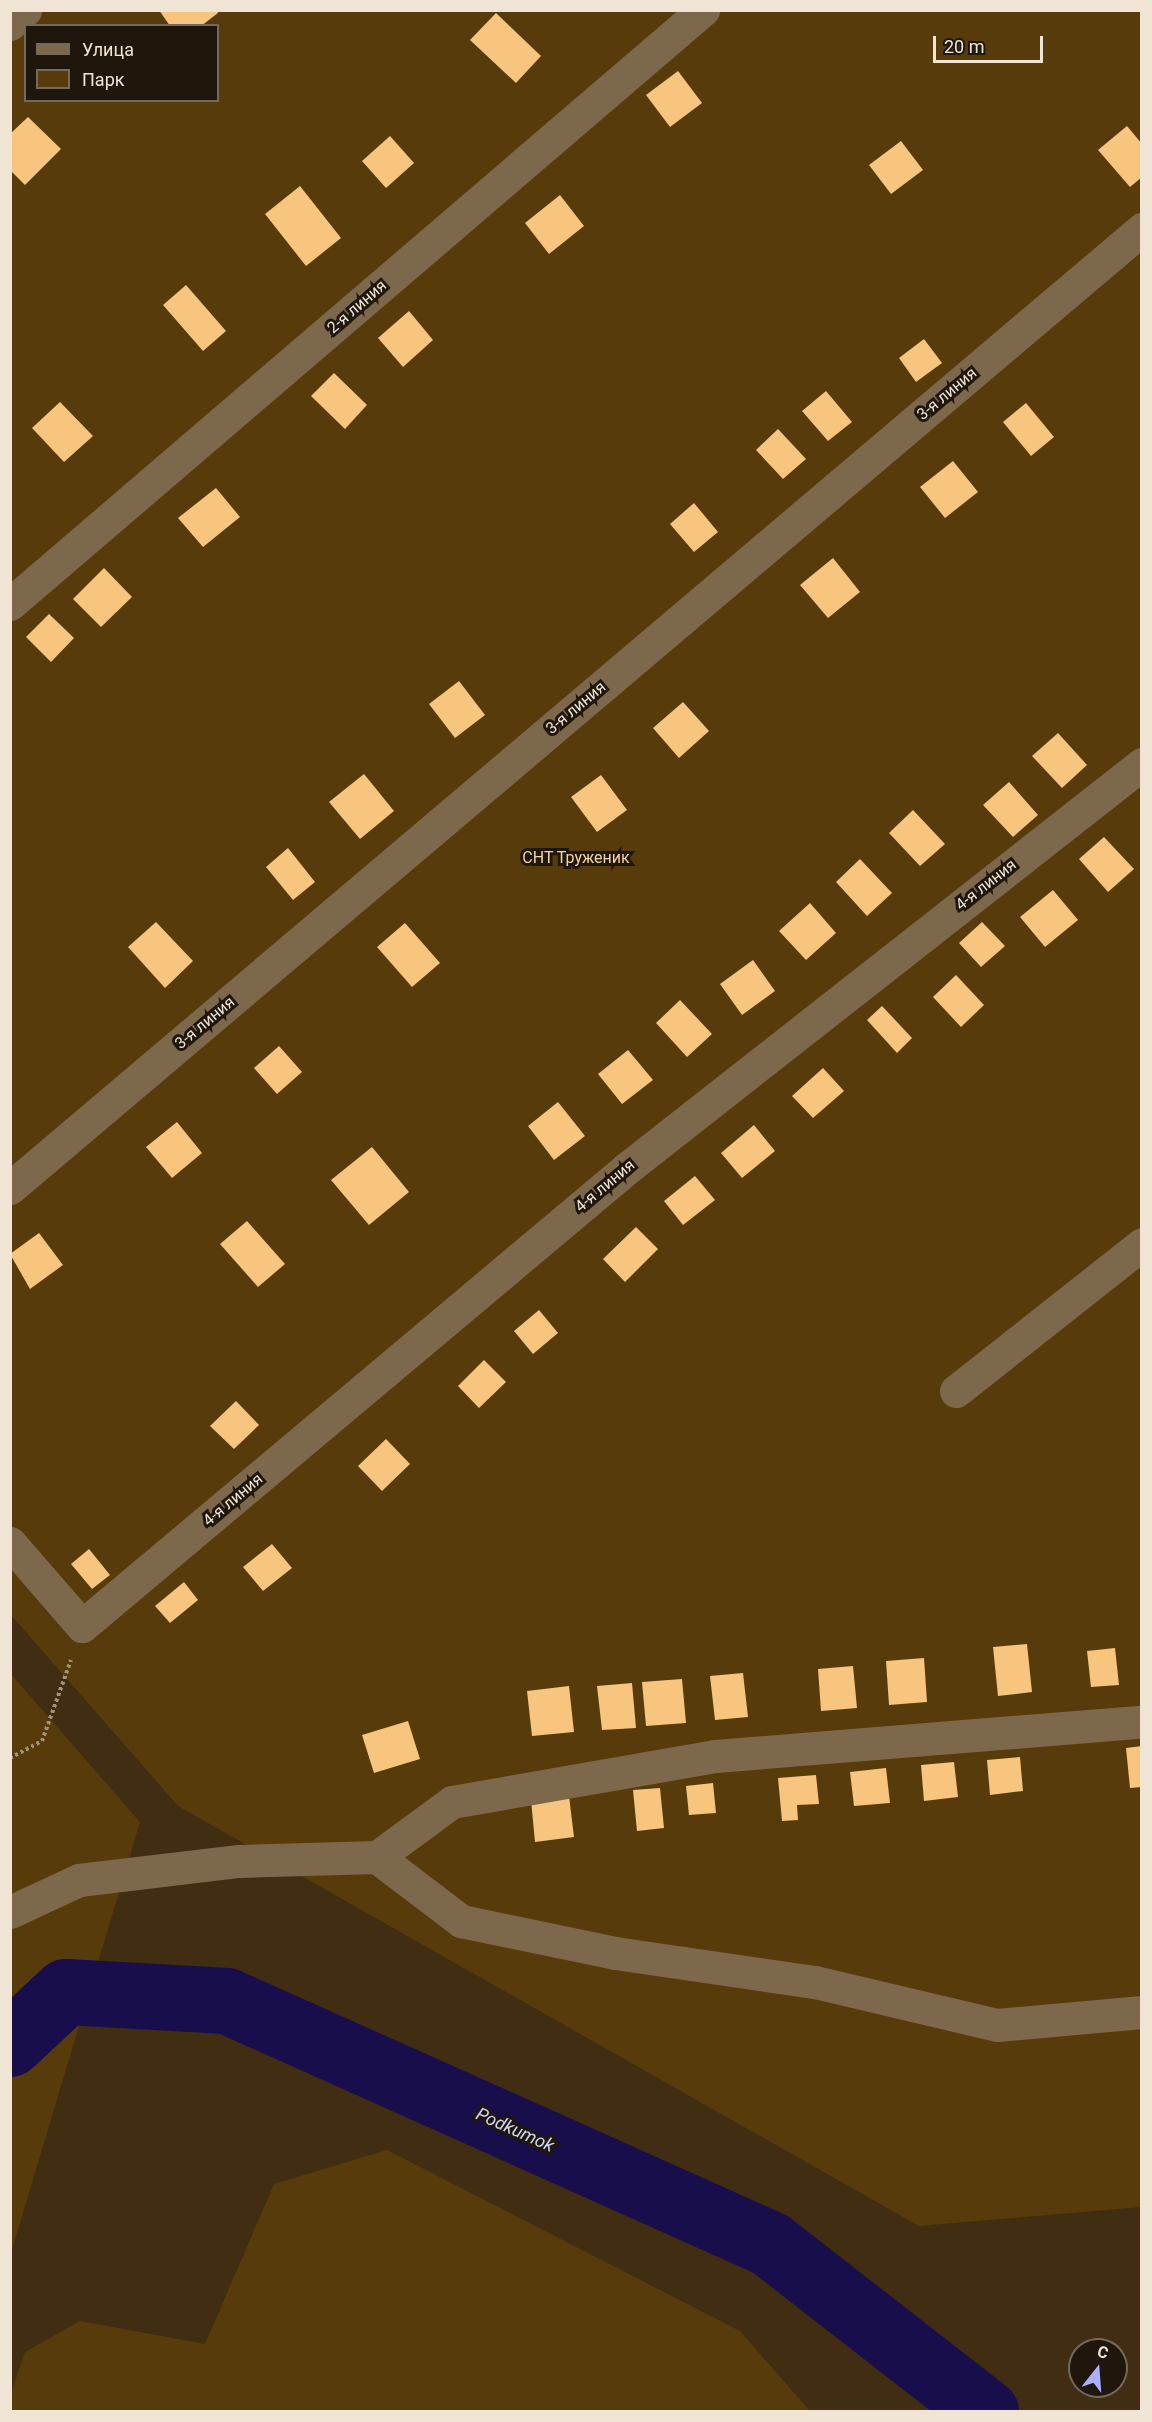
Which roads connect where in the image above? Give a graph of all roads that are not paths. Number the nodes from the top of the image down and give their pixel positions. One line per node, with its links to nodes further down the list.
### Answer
1 (25, 10): 3 (street)
2 (703, 10): 5 (street, 2-я линия)
3 (10, 24)
4 (1142, 229): 7 (street, 3-я линия)
5 (10, 604)
6 (1142, 764): 10 (street, 4-я линия)
7 (10, 1188)
8 (1142, 1244): 9 (street)
9 (956, 1391)
10 (10, 1543)
11 (1142, 1722): 12 (street)
12 (377, 1857): 13 (street); 14 (street)
13 (10, 1912)
14 (1142, 2012)

